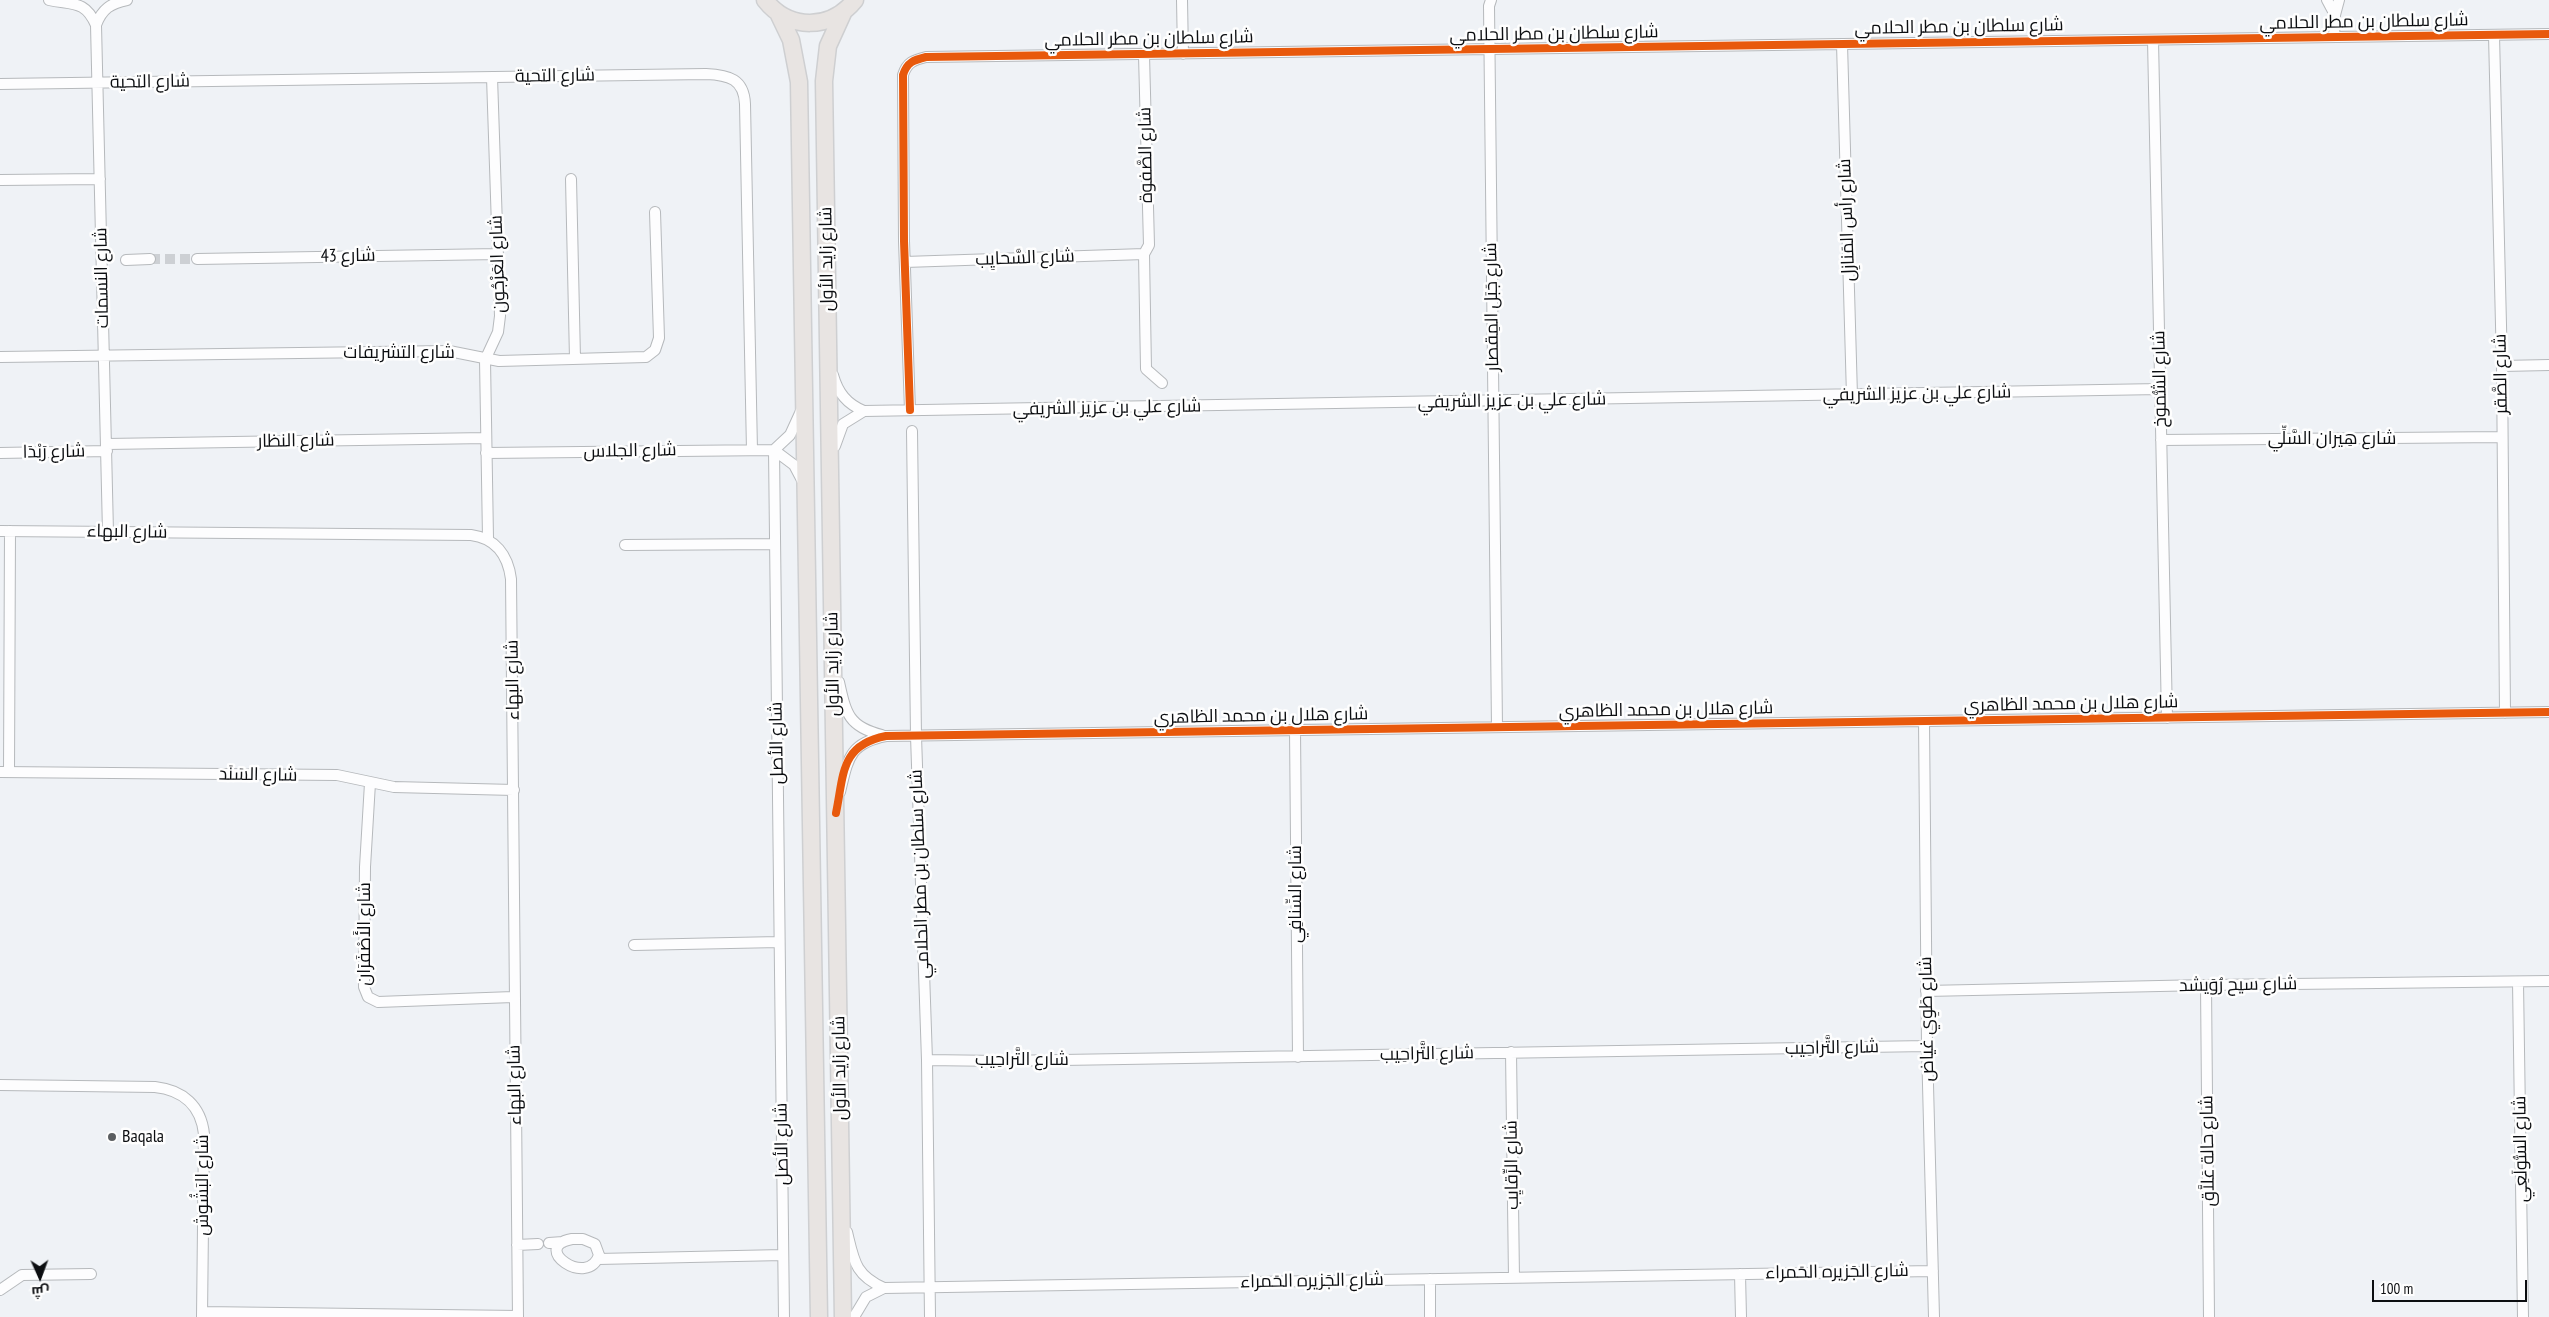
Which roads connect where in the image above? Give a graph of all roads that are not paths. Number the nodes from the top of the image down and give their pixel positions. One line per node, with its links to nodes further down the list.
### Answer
1 (49, 0): 12 (street)
2 (127, 0): 12 (street)
3 (765, 0): 10 (main road)
4 (855, 0): 9 (main road)
5 (1182, 0): 19 (street, شارع سلطان بن مطر الحلامي)
6 (2327, 0): 11 (street, شارع سلطان بن مطر الحلامي)
7 (2339, 0): 11 (street, شارع سلطان بن مطر الحلامي)
8 (1489, 2): 18 (street, شارع جَبَل المِقصار)
9 (842, 14): 10 (main road); 34 (main road, شارع زايد الأول)
10 (780, 15): 44 (main road, شارع زايد الأول)
11 (2335, 15): 15 (street, شارع سلطان بن مطر الحلامي)
12 (96, 25): 22 (street, شارع النسمات)
13 (2549, 34): 14 (street, شارع سلطان بن مطر الحلامي)
14 (2494, 35): 15 (street, شارع سلطان بن مطر الحلامي); 40 (street, شارع الصَّقر)
15 (2334, 37): 16 (street, شارع سلطان بن مطر الحلامي)
16 (2153, 40): 17 (street, شارع سلطان بن مطر الحلامي); 42 (street, شارع الشُّموخ)
17 (1842, 44): 18 (street, شارع سلطان بن مطر الحلامي); 43 (street, شارع رأس المَنازِل)
18 (1489, 50): 19 (street, شارع سلطان بن مطر الحلامي); 45 (street, شارع جَبَل المِقصار)
19 (1183, 54): 20 (street, شارع سلطان بن مطر الحلامي)
20 (1144, 56): 29 (street, شارع الصَّفوة); 33 (street, شارع سلطان بن مطر الحلامي)
21 (492, 77): 22 (street, شارع التحية); 28 (street, شارع العَرْجُون); 53 (street, شارع التحية)
22 (98, 83): 23 (street, شارع التحية); 24 (street, شارع النسمات)
23 (0, 84)
24 (100, 179): 26 (street); 35 (street, شارع النسمات)
25 (571, 179): 37 (street)
26 (0, 180)
27 (654, 212): 37 (street, شارع التشريفات)
28 (498, 254): 31 (street, شارع 43); 38 (street, شارع العَرْجُون)
29 (1144, 254): 33 (street, شارع السَّحايِب); 41 (street, شارع الصَّفوة)
30 (150, 259): 32 (street)
31 (197, 259)
32 (126, 260)
33 (905, 262): 46 (street, شارع سلطان بن مطر الحلامي)
34 (828, 355): 47 (street); 57 (main road, شارع زايد الأول)
35 (104, 356): 36 (street, شارع التشريفات); 38 (street, شارع التشريفات); 52 (street, شارع النسمات)
36 (0, 357)
37 (575, 359): 38 (street, شارع التشريفات)
38 (485, 360): 50 (street, شارع العَرْجُون)
39 (2549, 365): 40 (street)
40 (2502, 366): 49 (street, شارع الصَّقر)
41 (1162, 383)
42 (2160, 389): 43 (street, شارع علي بن عزيز الشريفي); 51 (street, شارع الشُّموخ)
43 (1852, 396): 45 (street, شارع علي بن عزيز الشريفي)
44 (804, 398): 54 (street); 58 (main road, شارع زايد الأول)
45 (1493, 401): 46 (street, شارع علي بن عزيز الشريفي); 69 (street, شارع جَبَل المِقصار)
46 (910, 410): 47 (street, شارع علي بن عزيز الشريفي)
47 (864, 411): 57 (street)
48 (912, 431): 72 (street, شارع سلطان بن مطر الحلامي)
49 (2502, 437): 51 (street, شارع هِيران السَّلِّي); 66 (street, شارع الصَّقر)
50 (486, 438): 52 (street, شارع النظار); 56 (street, شارع العَرْجُون)
51 (2161, 440): 67 (street, شارع الشُّموخ)
52 (107, 448): 55 (street, شارع رَبْدَا); 60 (street, شارع النسمات)
53 (752, 450): 54 (street, شارع الجلاس); 56 (street, شارع الجلاس)
54 (774, 450): 58 (street); 62 (street, شارع الأصل)
55 (0, 453)
56 (486, 453): 61 (street, شارع العَرْجُون)
57 (829, 472): 64 (main road, شارع زايد الأول)
58 (806, 488): 107 (main road, شارع زايد الأول)
59 (5, 530): 60 (street, شارع البهاء); 73 (street)
60 (108, 532): 61 (street, شارع البهاء)
61 (488, 538): 75 (street, شارع البهاء)
62 (775, 544): 63 (street); 77 (street, شارع الأصل)
63 (624, 545)
64 (833, 657): 71 (street, شارع هلال بن محمد الظاهري); 76 (main road, شارع زايد الأول)
65 (2549, 712): 66 (street, شارع هلال بن محمد الظاهري)
66 (2506, 713): 67 (street, شارع هلال بن محمد الظاهري)
67 (2167, 718): 68 (street, شارع هلال بن محمد الظاهري)
68 (1924, 721): 69 (street, شارع هلال بن محمد الظاهري); 82 (street, شارع طَوِي غياض)
69 (1497, 727): 70 (street, شارع هلال بن محمد الظاهري)
70 (1295, 730): 72 (street, شارع هلال بن محمد الظاهري); 86 (street, شارع السِّنافِي)
71 (886, 736): 72 (street, شارع هلال بن محمد الظاهري); 76 (street, شارع هلال بن محمد الظاهري)
72 (916, 736): 87 (street, شارع سلطان بن مطر الحلامي)
73 (4, 772): 74 (street, شارع السَنَد)
74 (370, 783): 75 (street, شارع السَنَد); 83 (street, شارع الأَصْفَرَان)
75 (514, 790): 83 (street, شارع البهاء)
76 (836, 813): 89 (main road, شارع زايد الأول)
77 (779, 942): 78 (street); 94 (street, شارع الأصل)
78 (634, 946)
79 (2549, 981): 80 (street, شارع سيح رُوَيشد)
80 (2518, 982): 81 (street, شارع سيح رُوَيشد); 115 (street, شارع السُّولَعِي)
81 (2206, 985): 82 (street, شارع سيح رُوَيشد); 114 (street, شارع حالة عَلاَّق)
82 (1926, 991): 84 (street, شارع طَوِي غياض)
83 (513, 997): 93 (street, شارع البهاء)
84 (1927, 1046): 85 (street, شارع التَّراحِيب); 96 (street, شارع طَوِي غياض)
85 (1511, 1052): 86 (street, شارع التَّراحِيب); 99 (street, شارع الرِّقايِب)
86 (1298, 1057): 87 (street, شارع التَّراحِيب)
87 (927, 1060): 102 (street, شارع سلطان بن مطر الحلامي)
88 (0, 1086): 104 (street, شارع البَشُوش)
89 (842, 1216): 101 (street); 108 (main road, شارع زايد الأول)
90 (563, 1242): 91 (street); 95 (street); 95 (street)
91 (549, 1243)
92 (538, 1244): 93 (street)
93 (517, 1245): 105 (street, شارع البهاء)
94 (784, 1255): 95 (street); 106 (street, شارع الأصل)
95 (598, 1259)
96 (1933, 1270): 98 (street, شارع الجَزيره الحَمراء); 113 (street, شارع طَوِي غياض)
97 (91, 1274): 103 (street)
98 (1740, 1274): 99 (street, شارع الجَزيره الحَمراء); 112 (street, شارع الجَزيره الحَمراء)
99 (1514, 1278): 100 (street, شارع الجَزيره الحَمراء)
100 (1430, 1279): 102 (street, شارع الجَزيره الحَمراء); 111 (street)
101 (884, 1288): 102 (street, شارع الجَزيره الحَمراء); 109 (street)
102 (929, 1288): 110 (street, شارع سلطان بن مطر الحلامي)
103 (0, 1290)
104 (202, 1315): 105 (street)
105 (518, 1316)
106 (784, 1317)
107 (819, 1317)
108 (843, 1317)
109 (854, 1317)
110 (930, 1317)
111 (1430, 1317)
112 (1741, 1317)
113 (1934, 1317)
114 (2209, 1317)
115 (2523, 1317)

